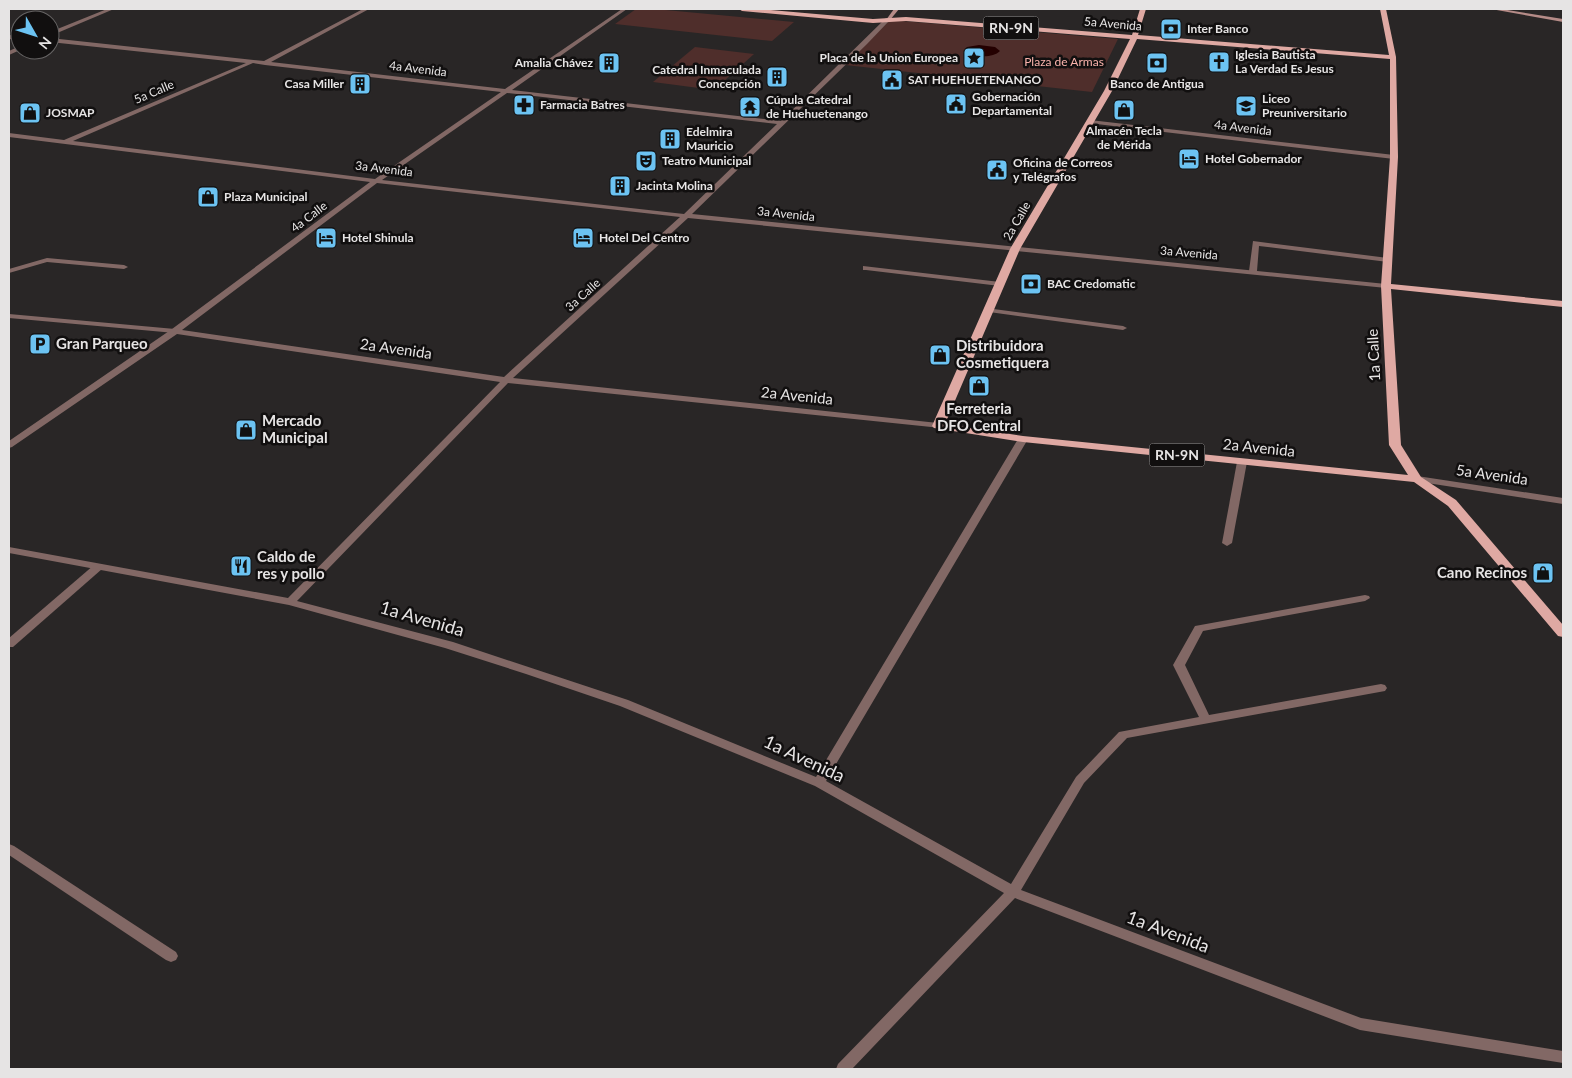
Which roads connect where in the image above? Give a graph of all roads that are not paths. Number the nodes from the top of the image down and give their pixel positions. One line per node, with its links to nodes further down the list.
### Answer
1 (111, 9): 11 (street)
2 (366, 9): 16 (street)
3 (625, 9): 17 (street, 4a Calle)
4 (742, 9): 9 (main road, 5a Avenida / RN-9N)
5 (896, 9): 9 (street, 3a Calle)
6 (1143, 9): 12 (main road, 2a Calle)
7 (1383, 9): 14 (main road, 1a Calle / RN-9N)
8 (1494, 9): 10 (street)
9 (888, 18): 12 (main road, 5a Avenida / RN-9N); 19 (street, 3a Calle)
10 (1563, 21)
11 (60, 30)
12 (1134, 38): 14 (main road, 5a Avenida); 18 (main road, 2a Calle)
13 (60, 41): 15 (street, 4a Avenida)
14 (1392, 57): 22 (main road, 1a Calle / RN-9N)
15 (253, 62): 16 (street, 4a Avenida); 21 (street, 5a Calle)
16 (265, 63): 17 (street, 4a Avenida)
17 (505, 90): 19 (street, 4a Avenida); 23 (street, 4a Calle)
18 (1090, 122): 22 (street, 4a Avenida); 25 (main road, 2a Calle)
19 (782, 123): 24 (street, 3a Calle)
20 (9, 135): 21 (street, 3a Avenida)
21 (64, 142): 23 (street, 3a Avenida)
22 (1394, 157): 26 (main road, 1a Calle / RN-9N)
23 (376, 181): 24 (street, 3a Avenida); 37 (street, 4a Calle)
24 (686, 216): 25 (street, 3a Avenida); 38 (street, 3a Calle)
25 (1015, 250): 30 (street, 3a Avenida); 31 (main road, 2a Calle)
26 (1388, 260): 30 (street); 32 (main road, 1a Calle / RN-9N)
27 (124, 267): 29 (street)
28 (866, 268): 31 (street)
29 (9, 271)
30 (1253, 272): 32 (street, 3a Avenida)
31 (1000, 284): 34 (main road, 2a Calle)
32 (1386, 286): 33 (main road, 3a Avenida); 43 (main road, 1a Calle / RN-9N)
33 (1563, 304)
34 (989, 310): 36 (street); 39 (main road, 2a Calle)
35 (9, 316): 37 (street, 2a Avenida)
36 (1124, 328)
37 (175, 331): 38 (street, 2a Avenida); 41 (street, 4a Calle)
38 (506, 380): 39 (street, 2a Avenida); 49 (street, 3a Calle)
39 (938, 426): 40 (main road, 2a Avenida / RN-9N)
40 (1023, 439): 42 (main road, 2a Avenida / RN-9N); 54 (street)
41 (9, 446)
42 (1242, 462): 43 (main road, 2a Avenida / RN-9N); 45 (street)
43 (1417, 480): 44 (street, 5a Avenida); 50 (main road, 1a Calle / RN-9N)
44 (1563, 501)
45 (1227, 543)
46 (9, 550): 47 (street, 1a Avenida)
47 (98, 567): 49 (street, 1a Avenida); 51 (street)
48 (1365, 598): 53 (street)
49 (290, 602): 54 (street, 1a Avenida)
50 (1563, 633)
51 (9, 644)
52 (1381, 688): 53 (street)
53 (1206, 720): 56 (street)
54 (819, 783): 56 (street, 1a Avenida)
55 (9, 849): 57 (street)
56 (1012, 892): 58 (street, 1a Avenida); 59 (street)
57 (171, 956)
58 (1563, 1057)
59 (843, 1069)

